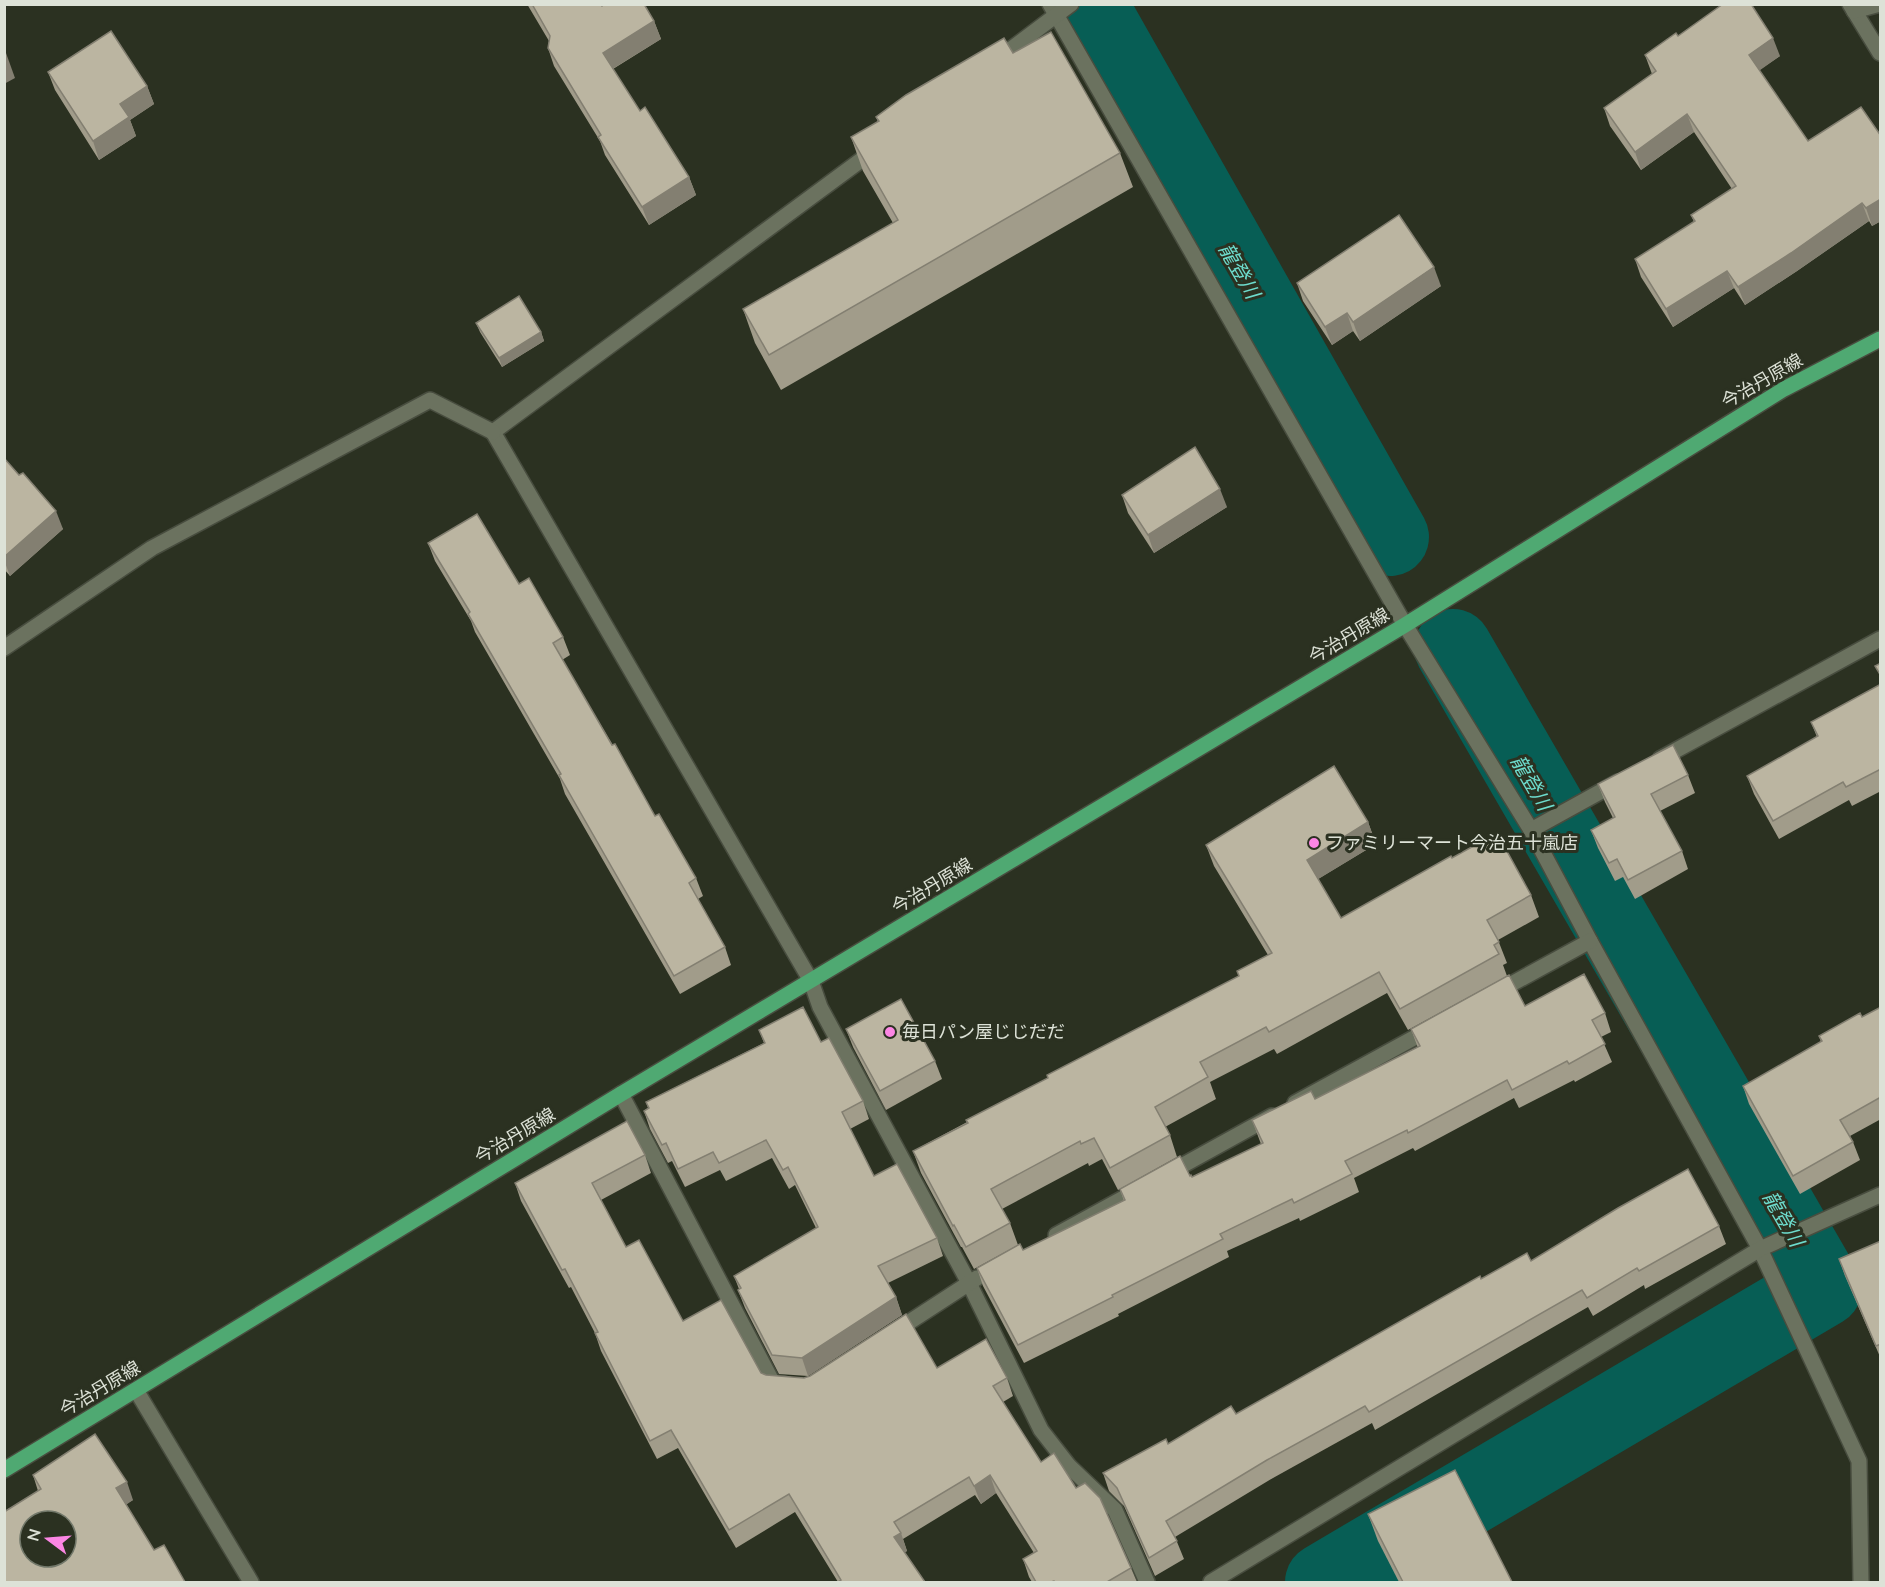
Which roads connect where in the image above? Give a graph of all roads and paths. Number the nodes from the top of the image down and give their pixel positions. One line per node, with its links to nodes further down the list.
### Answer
1 (1071, 4): 4 (street)
2 (1880, 4): 3 (street)
3 (1852, 8): 5 (street)
4 (1053, 10): 6 (street); 10 (street)
5 (1881, 53)
6 (980, 72)
7 (884, 143): 9 (street)
8 (1881, 339): 10 (main road, 今治丹原線)
9 (493, 432): 12 (street); 15 (street)
10 (1405, 625): 13 (street); 15 (main road, 今治丹原線)
11 (1881, 639): 13 (street)
12 (4, 648)
13 (1531, 830): 14 (street)
14 (1590, 941): 16 (street); 21 (street)
15 (811, 981): 18 (main road, 今治丹原線); 23 (street)
16 (1486, 998)
17 (1445, 1021): 20 (street)
18 (621, 1095): 25 (street); 26 (main road, 今治丹原線)
19 (1881, 1195): 21 (street)
20 (1042, 1243)
21 (1760, 1250): 30 (street); 31 (street)
22 (990, 1271): 23 (street)
23 (969, 1283): 24 (street); 29 (street)
24 (880, 1341)
25 (801, 1385)
26 (136, 1390): 27 (main road, 今治丹原線); 28 (street)
27 (4, 1470)
28 (251, 1582)
29 (1148, 1582)
30 (1211, 1582)
31 (1861, 1582)

